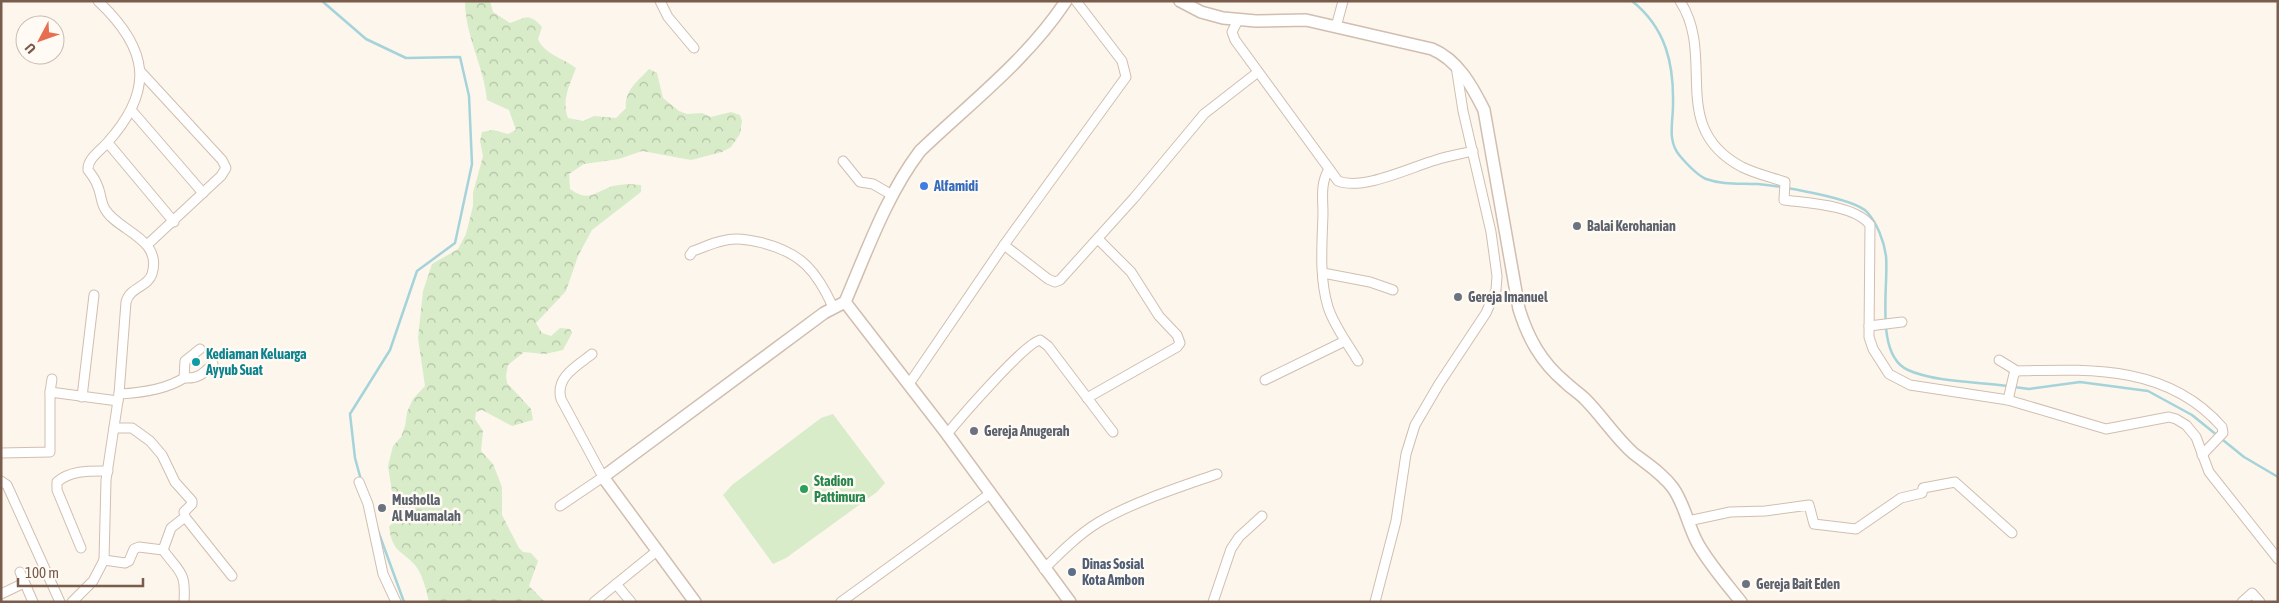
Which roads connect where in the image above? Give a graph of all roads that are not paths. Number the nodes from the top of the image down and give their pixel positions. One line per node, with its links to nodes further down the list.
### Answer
1 (98, 1): 12 (street)
2 (660, 1): 10 (street)
3 (1066, 1): 20 (street)
4 (1076, 1): 24 (street)
5 (1343, 1): 9 (street)
6 (1680, 1): 32 (street)
7 (1182, 2): 8 (street)
8 (1238, 20): 9 (street); 13 (street)
9 (1336, 27): 11 (street)
10 (694, 48)
11 (1456, 66): 16 (street); 63 (street)
12 (140, 71): 14 (street); 19 (street)
13 (1258, 72): 18 (street); 22 (street)
14 (132, 110): 15 (street); 19 (street)
15 (108, 143): 21 (street); 23 (street)
16 (1474, 150): 18 (street); 87 (street)
17 (843, 161): 20 (street)
18 (1328, 170): 26 (street)
19 (203, 193): 21 (street)
20 (892, 195): 29 (street)
21 (174, 222): 23 (street)
22 (1098, 239): 24 (street); 48 (street)
23 (147, 245): 47 (street)
24 (1004, 245): 43 (street)
25 (690, 255): 30 (street)
26 (1322, 273): 27 (street); 33 (street)
27 (1393, 290)
28 (94, 295): 45 (street)
29 (845, 302): 30 (street); 43 (street)
30 (834, 307): 56 (street)
31 (1893, 323): 32 (street)
32 (1869, 326): 46 (street)
33 (1345, 341): 37 (street); 42 (street)
34 (200, 349): 40 (street)
35 (592, 354): 56 (street)
36 (1999, 360): 39 (street)
37 (1358, 361)
38 (213, 364): 40 (street)
39 (2015, 373): 46 (street); 53 (street)
40 (184, 378): 47 (street)
41 (52, 379): 44 (street)
42 (1265, 380)
43 (909, 384): 51 (street)
44 (50, 392): 45 (street); 52 (street)
45 (82, 397): 47 (street)
46 (2009, 397): 53 (street)
47 (118, 398): 49 (street)
48 (1087, 398): 50 (street); 51 (street)
49 (114, 428): 54 (street); 62 (street)
50 (1113, 432)
51 (947, 434): 59 (street)
52 (1, 453)
53 (2202, 455): 68 (street)
54 (108, 471): 65 (street); 69 (street)
55 (1217, 474): 70 (street)
56 (603, 477): 60 (street); 67 (street)
57 (1, 481): 77 (street)
58 (359, 482): 80 (street)
59 (991, 493): 70 (street); 84 (street)
60 (560, 506)
61 (1262, 516): 86 (street)
62 (185, 517): 66 (street); 72 (street)
63 (1688, 521): 64 (street); 88 (street)
64 (2012, 533)
65 (81, 548)
66 (163, 550): 69 (street); 79 (street)
67 (658, 550): 74 (street); 83 (street)
68 (2278, 559)
69 (104, 560): 78 (street)
70 (1044, 569): 85 (street)
71 (20, 572): 73 (street)
72 (232, 576)
73 (24, 583): 75 (street); 76 (street)
74 (616, 584): 81 (street); 82 (street)
75 (1, 594)
76 (32, 602)
77 (60, 602)
78 (72, 602)
79 (184, 602)
80 (396, 602)
81 (594, 602)
82 (631, 602)
83 (695, 602)
84 (841, 602)
85 (1070, 602)
86 (1213, 602)
87 (1375, 602)
88 (1741, 602)
89 (2242, 602): 90 (street)
90 (2260, 602)

